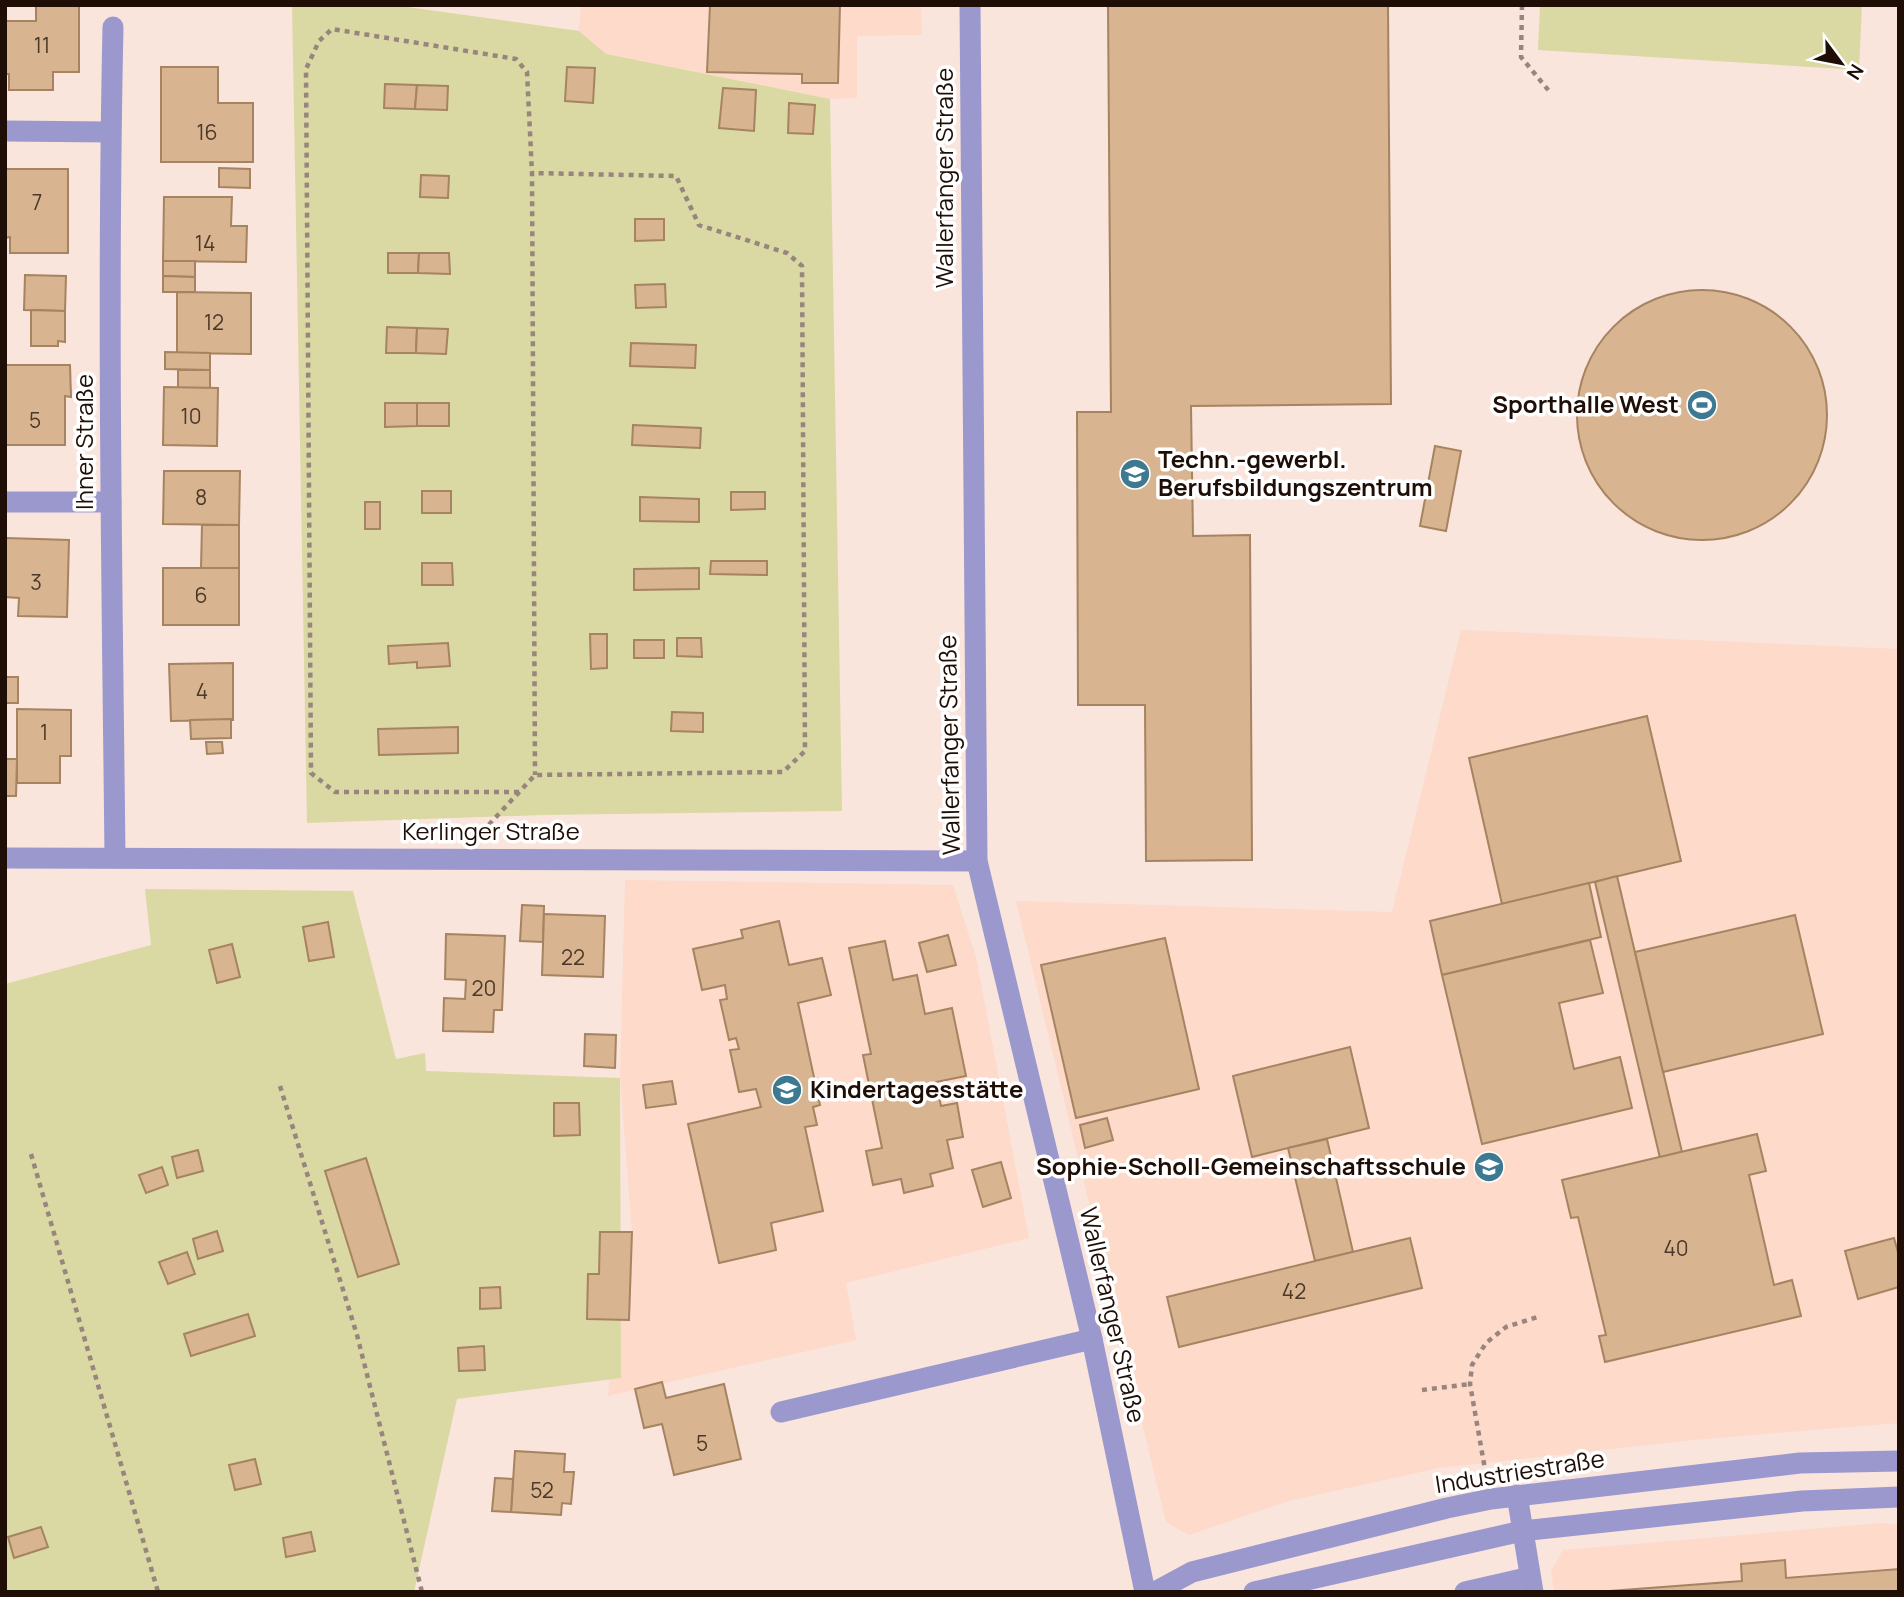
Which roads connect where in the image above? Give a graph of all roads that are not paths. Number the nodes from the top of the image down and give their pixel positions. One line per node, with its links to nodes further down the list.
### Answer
1 (970, 5): 9 (street, Wallerfanger Straße)
2 (113, 27): 4 (street, Ihner Straße)
3 (5, 131): 4 (street)
4 (110, 132): 6 (street, Ihner Straße)
5 (5, 502): 6 (street)
6 (111, 502): 7 (street, Ihner Straße)
7 (115, 857): 8 (street, Kerlinger Straße); 9 (street, Kerlinger Straße)
8 (5, 858)
9 (977, 861): 10 (street, Wallerfanger Straße)
10 (1093, 1339): 11 (street); 17 (street, Wallerfanger Straße)
11 (781, 1412)
12 (1899, 1461): 13 (street, Industriestraße)
13 (1517, 1495): 15 (street); 17 (street, Industriestraße)
14 (1899, 1497): 15 (street)
15 (1522, 1531): 16 (street); 18 (street)
16 (1531, 1584): 19 (street)
17 (1158, 1591)
18 (1254, 1592)
19 (1465, 1592)

